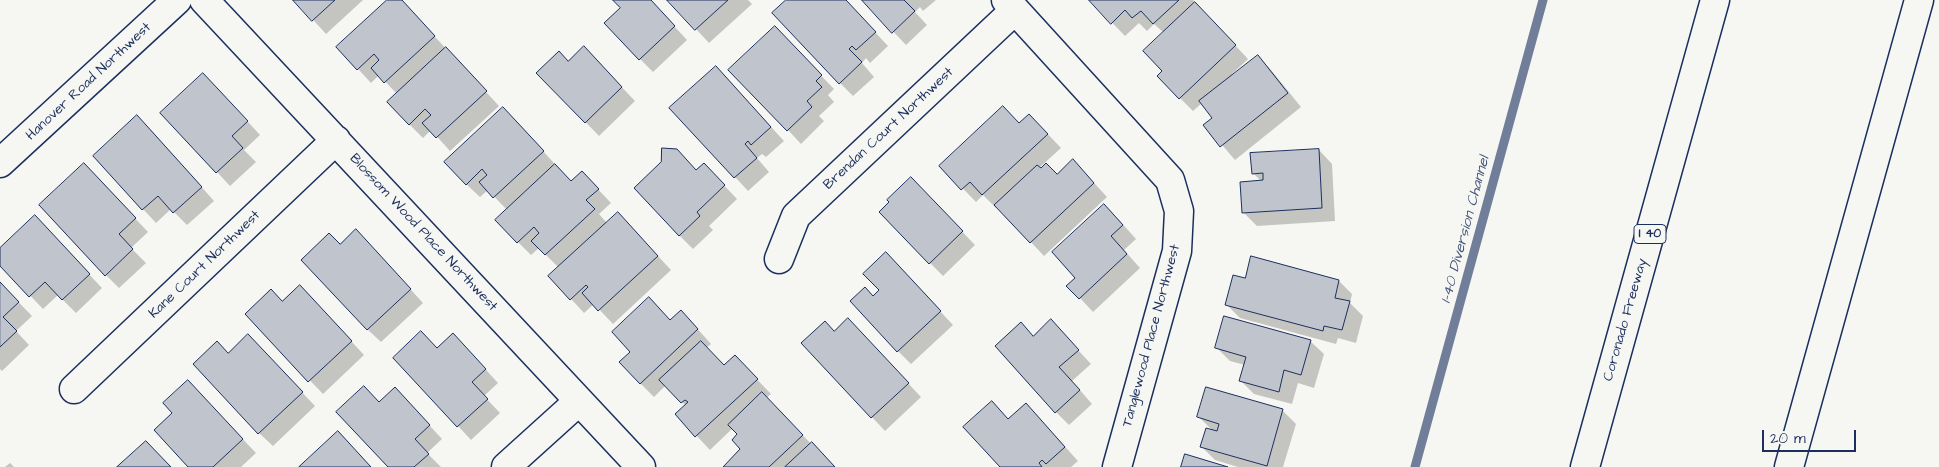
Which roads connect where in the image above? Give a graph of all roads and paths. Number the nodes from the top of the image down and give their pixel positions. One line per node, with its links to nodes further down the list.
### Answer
1 (177, 0): 7 (main road, Hanover Road Northwest)
2 (204, 0): 6 (main road, Blossom Wood Place Northwest)
3 (1715, 0): 14 (main road, Coronado Freeway / I 40)
4 (1919, 0): 15 (main road)
5 (1010, 5): 8 (main road, Brendan Court Northwest); 13 (main road, Tanglewood Place Northwest)
6 (336, 140): 9 (main road, Kane Court Northwest); 10 (main road, Blossom Wood Place Northwest)
7 (0, 163)
8 (779, 259)
9 (74, 389)
10 (579, 401): 11 (main road); 12 (main road, Blossom Wood Place Northwest)
11 (506, 467)
12 (641, 467)
13 (1117, 467)
14 (1584, 467)
15 (1789, 467)

